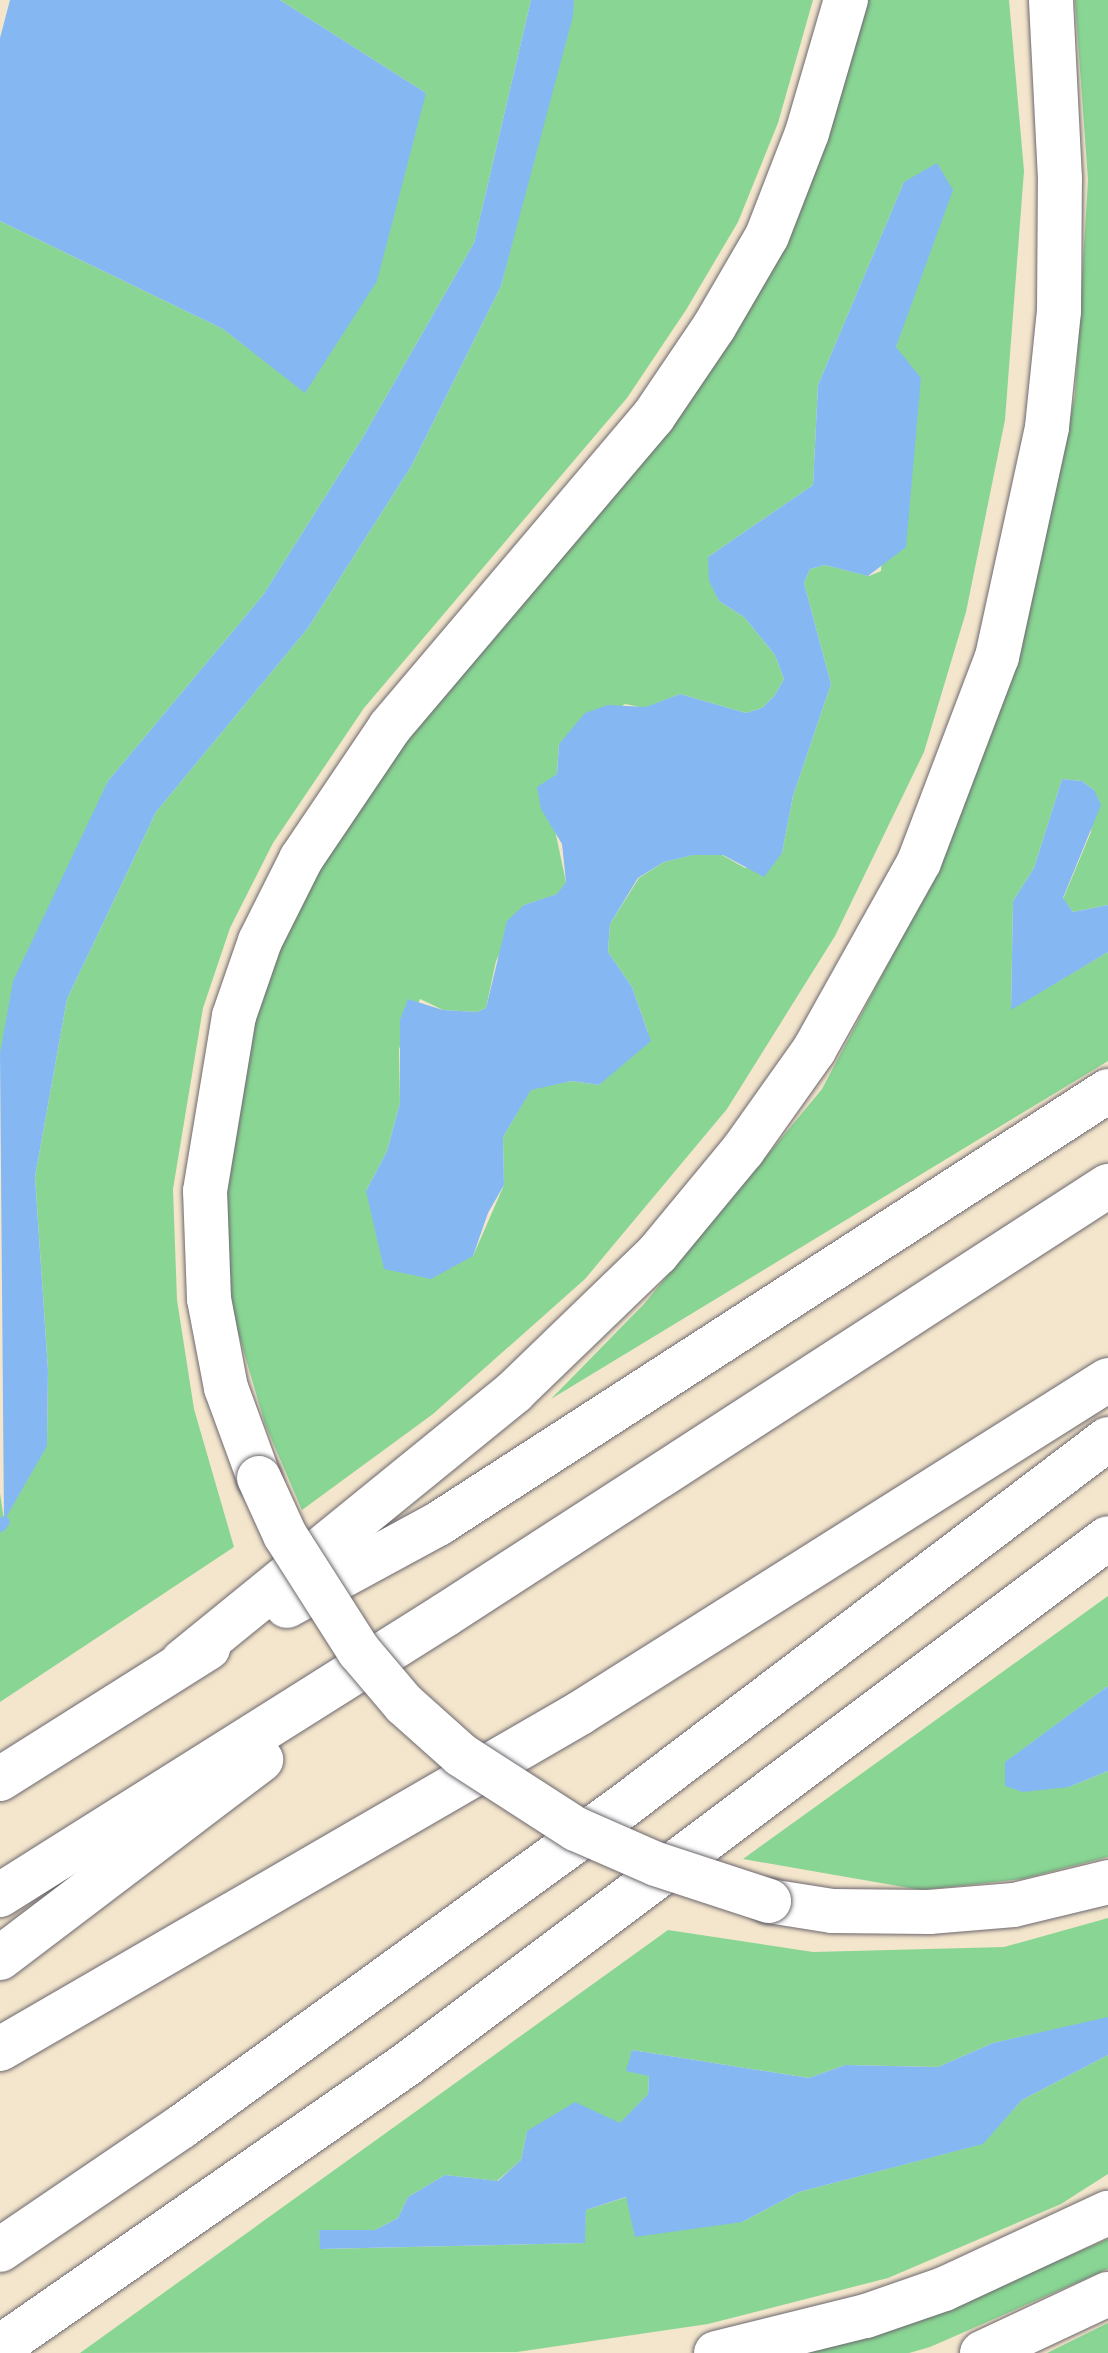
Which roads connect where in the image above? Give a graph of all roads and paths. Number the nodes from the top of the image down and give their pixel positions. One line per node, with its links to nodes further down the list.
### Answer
1 (846, 0): 11 (highway, bridge)
2 (1051, 0): 9 (highway)
3 (1108, 1091): 9 (highway)
4 (1108, 1186): 8 (highway)
5 (1108, 1380): 14 (highway)
6 (1108, 1439): 16 (highway)
7 (1108, 1538): 18 (highway)
8 (445, 1615): 12 (highway); 13 (highway)
9 (182, 1662): 10 (highway)
10 (0, 1779)
11 (1108, 1882)
12 (0, 1895)
13 (0, 1958)
14 (0, 2049)
15 (1108, 2213): 19 (highway)
16 (0, 2250)
17 (1108, 2294): 20 (highway)
18 (0, 2347)
19 (716, 2353)
20 (982, 2353)

